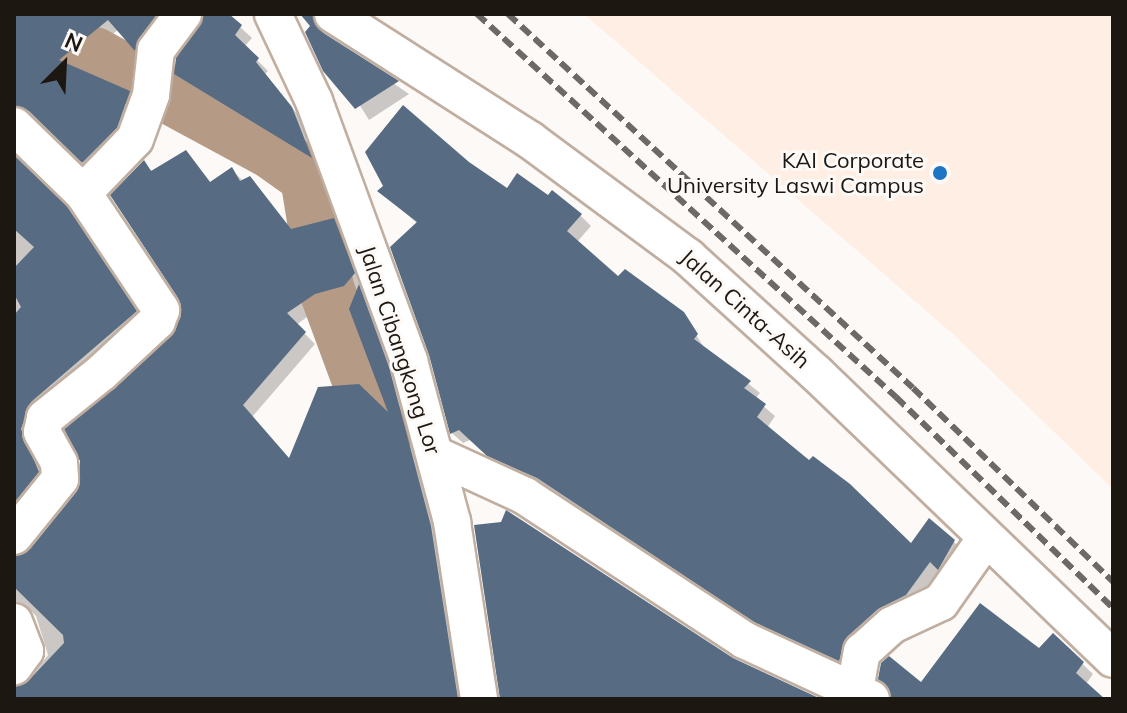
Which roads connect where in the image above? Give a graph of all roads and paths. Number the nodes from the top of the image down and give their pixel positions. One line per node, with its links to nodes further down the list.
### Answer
1 (183, 14): 5 (street)
2 (273, 14): 6 (street, Jalan Cibangkong Lor)
3 (333, 14): 8 (street, Jalan Cinta-Asih)
4 (14, 126): 5 (street)
5 (83, 193): 7 (street)
6 (436, 455): 12 (street); 13 (street, Jalan Cibangkong Lor)
7 (14, 536)
8 (986, 538): 10 (street, Jalan Cinta-Asih); 12 (street)
9 (14, 622): 11 (street)
10 (1113, 659)
11 (14, 666)
12 (863, 694)
13 (479, 699)

